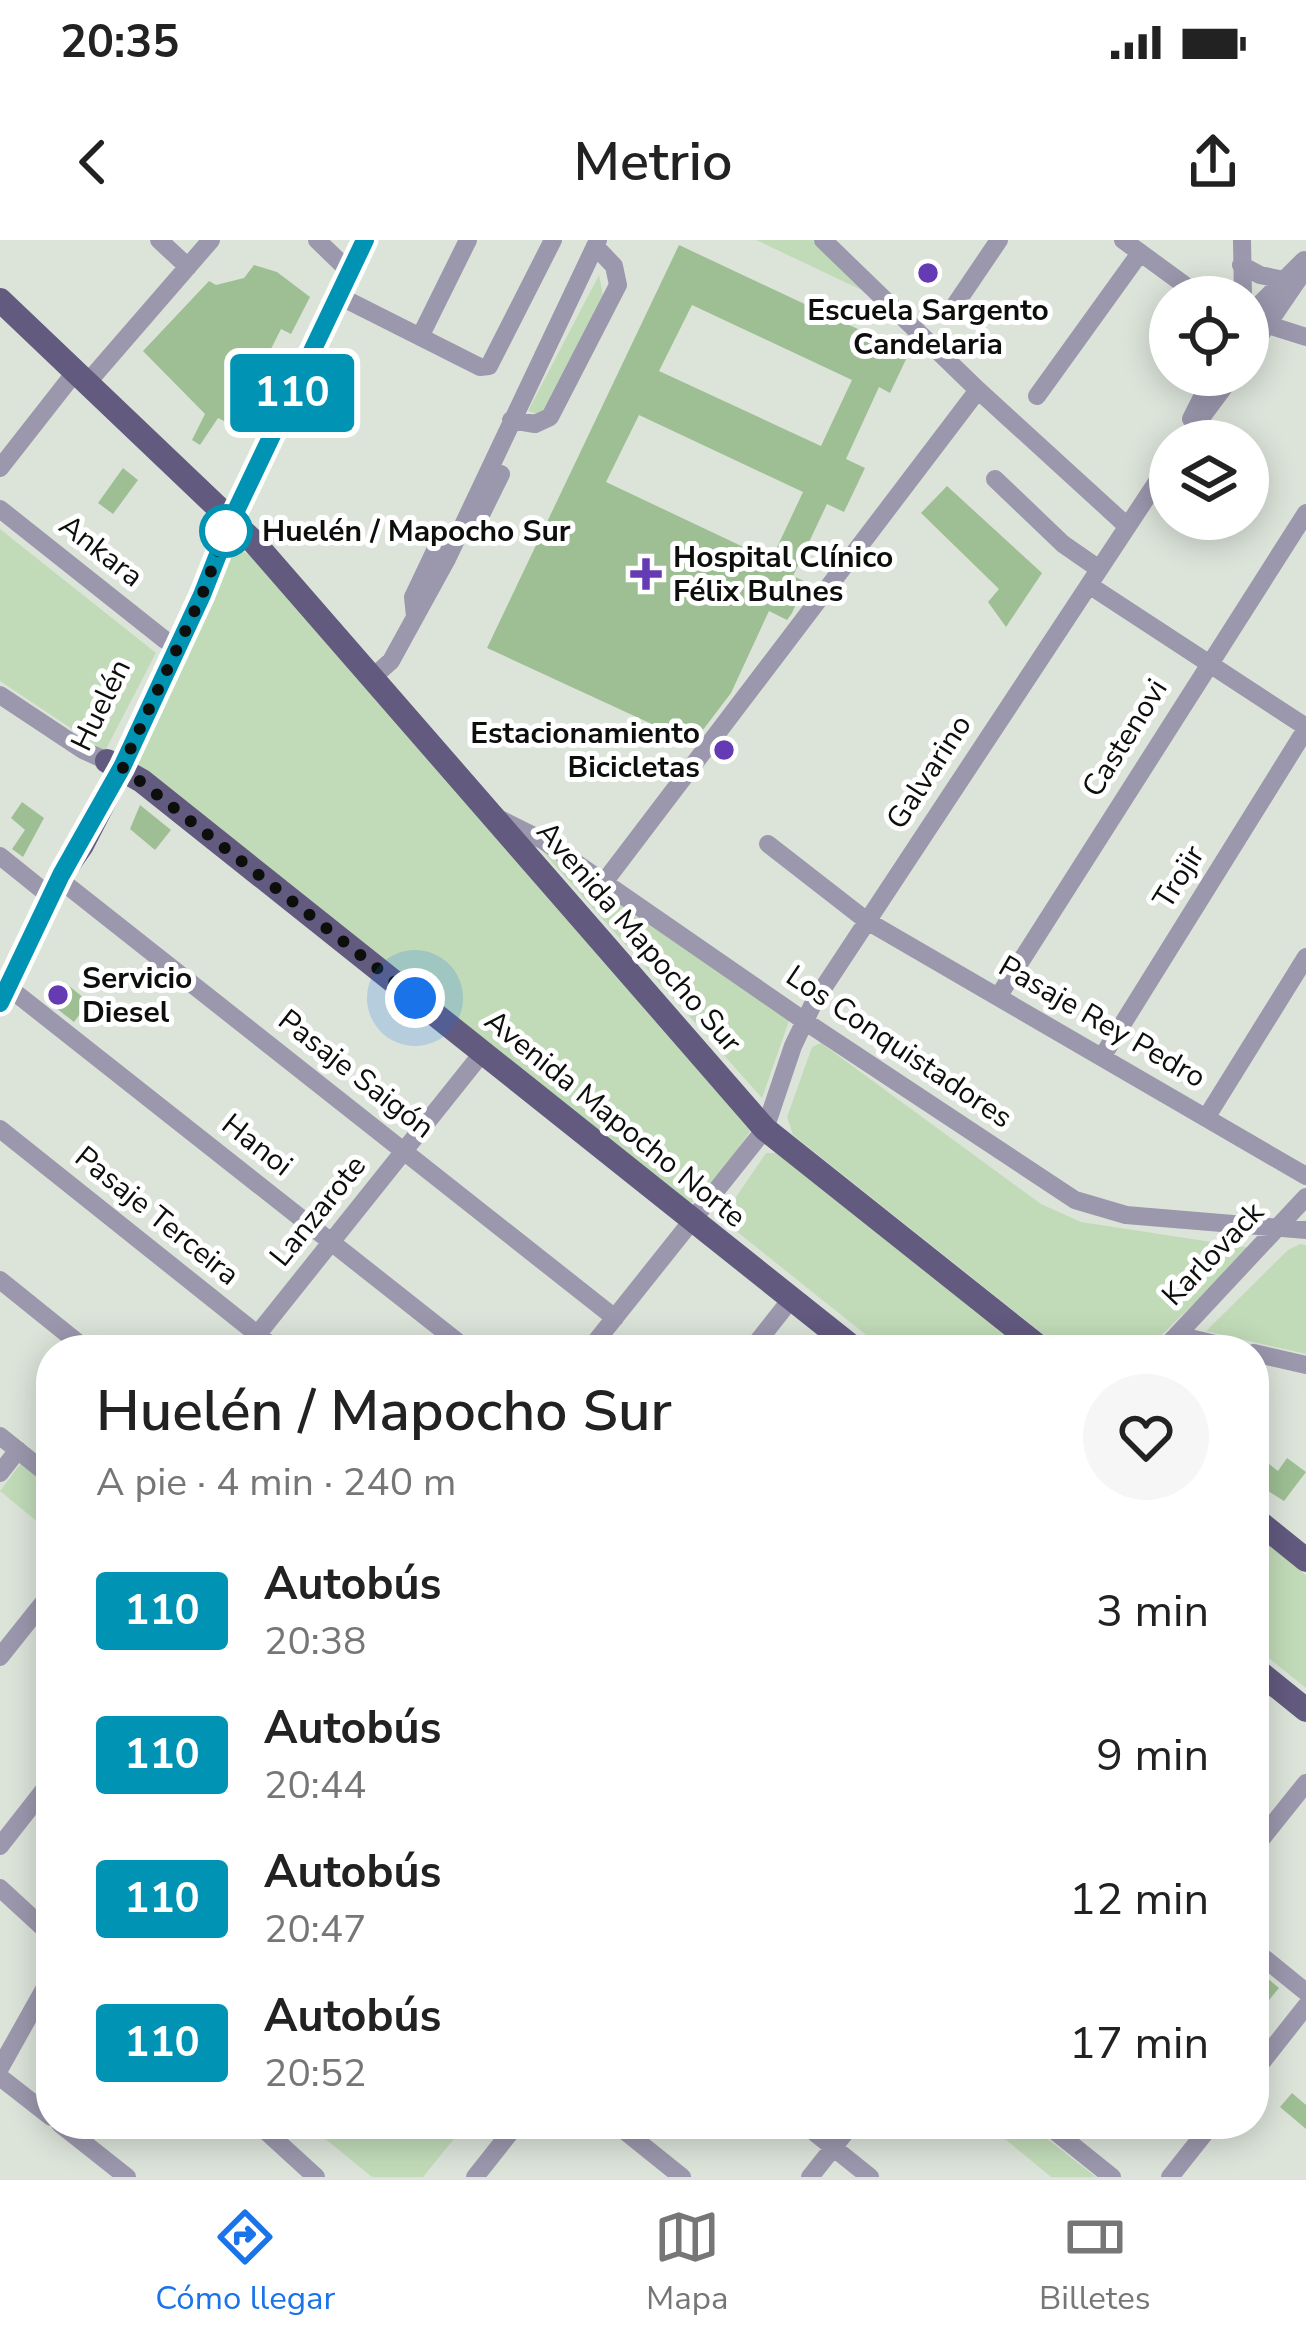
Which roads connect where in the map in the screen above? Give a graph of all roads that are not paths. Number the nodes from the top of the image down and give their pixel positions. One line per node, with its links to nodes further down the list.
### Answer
1 (159, 240): 15 (street)
2 (211, 240): 15 (street)
3 (317, 240): 17 (street)
4 (365, 240): 17 (main road, Huelén)
5 (468, 240): 27 (street)
6 (823, 240): 30 (street)
7 (1000, 240): 24 (street)
8 (1123, 240): 12 (street)
9 (1242, 240): 14 (street)
10 (549, 241): 27 (street)
11 (597, 243): 32 (street); 32 (street)
12 (1140, 253): 18 (street); 31 (street)
13 (1306, 259): 20 (street)
14 (1241, 266): 19 (street); 20 (street)
15 (188, 267): 29 (street)
16 (1306, 268): 25 (street)
17 (350, 272): 21 (main road, Huelén)
18 (1172, 276)
19 (1240, 276)
20 (1284, 280): 23 (street)
21 (339, 296): 27 (street); 38 (main road, Huelén)
22 (0, 300): 29 (main road, Avenida Mapocho Sur)
23 (1269, 300)
24 (953, 308)
25 (1269, 310)
26 (1269, 325): 28 (street)
27 (420, 337)
28 (1306, 338)
29 (82, 376): 33 (street); 38 (main road, Avenida Mapocho Sur)
30 (978, 390): 39 (street); 53 (street)
31 (1037, 396)
32 (512, 420): 40 (street)
33 (0, 468)
34 (995, 478): 42 (street)
35 (1149, 493): 39 (street, Galvarino)
36 (0, 509): 44 (street, Ankara)
37 (1306, 513): 45 (street, Castenovi)
38 (232, 519): 41 (main road, Huelén); 46 (main road, Avenida Mapocho Sur)
39 (1127, 526): 42 (street, Galvarino)
40 (457, 535): 43 (street); 43 (street)
41 (210, 568): 44 (main road, Huelén); 49 (main road, Huelén)
42 (1094, 577): 45 (street); 55 (street, Galvarino)
43 (416, 619): 46 (street)
44 (165, 640): 49 (main road, Huelén)
45 (1208, 662): 48 (street); 58 (street, Castenovi)
46 (373, 677): 50 (main road, Avenida Mapocho Sur)
47 (0, 695): 49 (street)
48 (1306, 728): 61 (street, Trojir)
49 (114, 764): 54 (main road, Huelén); 60 (main road, Avenida Mapocho Norte)
50 (494, 816): 53 (street, Los Conquistadores); 64 (main road, Avenida Mapocho Sur)
51 (768, 844): 55 (street, Pasaje Rey Pedro)
52 (0, 856): 54 (street, Pasaje Saigón)
53 (605, 881): 59 (street, Los Conquistadores)
54 (57, 884): 57 (main road, Huelén); 65 (street, Pasaje Saigón)
55 (867, 921): 58 (street, Pasaje Rey Pedro); 59 (street, Galvarino)
56 (1306, 957): 62 (street)
57 (4, 995): 71 (street, Hanoi)
58 (998, 997): 61 (street, Pasaje Rey Pedro)
59 (803, 1020): 64 (street, Galvarino); 69 (street, Los Conquistadores)
60 (483, 1052): 65 (street, Lanzarote); 68 (main road, Avenida Mapocho Norte)
61 (1102, 1057): 62 (street, Pasaje Rey Pedro)
62 (1207, 1118): 66 (street, Pasaje Rey Pedro)
63 (0, 1129): 76 (street, Pasaje Terceira)
64 (765, 1129): 68 (street, Galvarino); 82 (main road, Avenida Mapocho Sur)
65 (405, 1150): 71 (street, Lanzarote); 74 (street, Pasaje Saigón)
66 (1306, 1176)
67 (1306, 1197): 69 (street, Karlovack)
68 (694, 1220): 73 (main road, Avenida Mapocho Norte); 74 (street, Galvarino)
69 (1280, 1228): 70 (street, Los Conquistadores); 83 (street, Karlovack)
70 (1306, 1230)
71 (332, 1242): 77 (street, Lanzarote); 78 (street, Hanoi)
72 (0, 1280): 75 (street)
73 (792, 1298): 80 (street); 81 (main road, Avenida Mapocho Norte)
74 (615, 1318): 79 (street, Galvarino)
75 (68, 1335)
76 (243, 1335)
77 (257, 1335)
78 (449, 1335)
79 (601, 1335)
80 (763, 1335)
81 (838, 1335)
82 (1024, 1335)
83 (1178, 1335)
84 (1269, 1356): 85 (street)
85 (1306, 1365)
86 (0, 1436): 87 (street)
87 (18, 1450): 88 (street); 89 (street)
88 (36, 1465)
89 (0, 1473)
90 (1269, 1530): 91 (main road)
91 (1306, 1560)
92 (36, 1612): 93 (street)
93 (0, 1657)
94 (1269, 1680): 95 (main road)
95 (1306, 1710)
96 (1306, 1783): 98 (street)
97 (36, 1800): 99 (street)
98 (1269, 1829)
99 (0, 1846)
100 (0, 1888): 101 (street)
101 (36, 1921)
102 (1269, 1962): 103 (street)
103 (1306, 1993)
104 (36, 2004): 107 (street)
105 (1306, 2006): 106 (street)
106 (1269, 2053)
107 (0, 2068)
108 (0, 2077): 109 (street)
109 (36, 2105)
110 (79, 2139): 121 (street)
111 (273, 2139): 120 (street)
112 (507, 2139): 119 (street)
113 (635, 2139): 122 (street)
114 (823, 2139): 118 (street)
115 (840, 2139): 118 (street)
116 (1065, 2139): 125 (street)
117 (1200, 2139): 126 (street)
118 (833, 2147): 123 (street); 124 (street)
119 (484, 2174)
120 (310, 2175)
121 (127, 2177)
122 (682, 2177)
123 (810, 2177)
124 (870, 2177)
125 (1112, 2177)
126 (1170, 2177)

